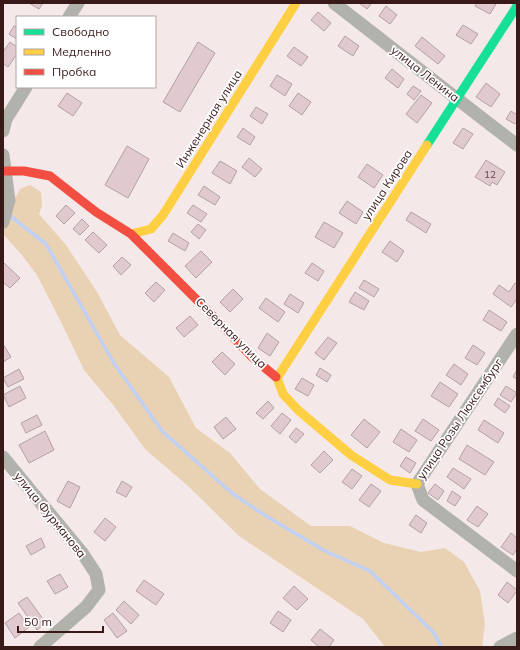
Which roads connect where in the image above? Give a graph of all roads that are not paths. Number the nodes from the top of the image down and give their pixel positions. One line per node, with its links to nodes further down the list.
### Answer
1 (78, 3): 5 (street)
2 (296, 3): 13 (street, Инженерная улица)
3 (334, 3): 7 (street, улица Ленина)
4 (517, 6): 7 (street, улица Кирова)
5 (70, 16)
6 (25, 88): 8 (street)
7 (456, 99): 9 (street, улица Ленина); 15 (street, улица Кирова)
8 (3, 131)
9 (517, 145)
10 (3, 155): 11 (street)
11 (6, 172): 12 (street); 13 (street, Северная улица)
12 (3, 222)
13 (131, 234): 15 (street, Северная улица)
14 (517, 334): 17 (street, улица Розы Люксембург)
15 (277, 378): 17 (street, Северная улица)
16 (3, 457): 20 (street, улица Фурманова)
17 (417, 484): 18 (street)
18 (517, 571)
19 (517, 638): 21 (street)
20 (40, 647)
21 (500, 647)

